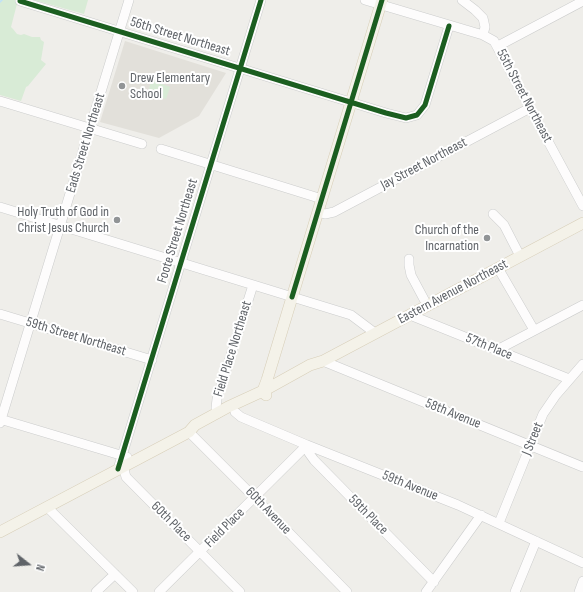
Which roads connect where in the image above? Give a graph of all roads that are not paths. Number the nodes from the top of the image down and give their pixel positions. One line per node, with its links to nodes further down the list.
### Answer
1 (129, 0): 10 (street, Eads Street Northeast)
2 (261, 0): 13 (street, Foote Street Northeast)
3 (365, 0): 7 (street, 55th Street Northeast)
4 (462, 0): 8 (street)
5 (20, 1): 10 (street, 56th Street Northeast)
6 (583, 1): 12 (street)
7 (381, 2): 9 (street, 55th Street Northeast); 15 (main road)
8 (472, 3): 11 (street)
9 (449, 26): 11 (street, 55th Street Northeast); 15 (street, 56th Street Northeast)
10 (119, 31): 13 (street, 56th Street Northeast); 17 (street, Eads Street Northeast)
11 (483, 35): 12 (street, 55th Street Northeast)
12 (498, 46): 16 (street, 55th Street Northeast)
13 (240, 68): 15 (street, 56th Street Northeast); 20 (street, Foote Street Northeast)
14 (0, 101): 17 (street)
15 (351, 102): 21 (main road)
16 (530, 108): 22 (street, 55th Street Northeast); 24 (street, Jay Street Northeast)
17 (90, 129): 18 (street); 27 (street, Eads Street Northeast)
18 (142, 144)
19 (160, 149): 20 (street)
20 (211, 165): 21 (street); 30 (street, Foote Street Northeast)
21 (322, 199): 24 (main road)
22 (583, 206)
23 (0, 207): 27 (street)
24 (318, 212): 33 (main road)
25 (493, 214): 28 (street)
26 (583, 223): 28 (main road, Eastern Avenue Northeast)
27 (60, 226): 30 (street); 38 (street, Eads Street Northeast)
28 (520, 256): 31 (main road, Eastern Avenue Northeast)
29 (409, 259): 34 (street)
30 (181, 263): 32 (street); 42 (street, Foote Street Northeast)
31 (498, 268): 34 (main road, Eastern Avenue Northeast); 39 (street)
32 (253, 285): 33 (street); 48 (street, Field Place Northeast)
33 (292, 296): 40 (street); 46 (main road)
34 (428, 305): 37 (main road, Eastern Avenue Northeast)
35 (583, 305): 39 (street)
36 (0, 314): 38 (street, 59th Street Northeast)
37 (410, 315): 40 (main road, Eastern Avenue Northeast); 41 (street, 57th Place)
38 (31, 323): 42 (street, 59th Street Northeast); 49 (street, Eads Street Northeast)
39 (534, 330): 41 (street)
40 (375, 333): 43 (main road, Eastern Avenue Northeast)
41 (497, 350): 45 (street, 57th Place)
42 (152, 360): 53 (street, Foote Street Northeast)
43 (323, 361): 46 (main road, Eastern Avenue Northeast); 52 (street, 58th Avenue)
44 (582, 366): 45 (street, J Street)
45 (569, 379): 52 (street, J Street)
46 (266, 393): 47 (main road, Eastern Avenue Northeast); 48 (main road, Eastern Avenue Northeast)
47 (235, 412): 50 (main road, Eastern Avenue Northeast); 51 (street, 59th Avenue)
48 (218, 413): 50 (main road, Eastern Avenue Northeast)
49 (0, 420): 53 (street)
50 (189, 432): 53 (main road, Eastern Avenue Northeast); 55 (street, 60th Avenue)
51 (307, 445): 55 (street, Field Place); 57 (street, 59th Avenue); 65 (street, 59th Place)
52 (530, 445): 54 (street, 58th Avenue); 58 (street, J Street)
53 (121, 464): 56 (main road, Eastern Avenue Northeast); 61 (street, 60th Place)
54 (583, 467)
55 (255, 498): 61 (street, Field Place); 70 (street, 60th Avenue)
56 (47, 507): 59 (main road, Eastern Avenue Northeast); 63 (street)
57 (481, 515): 58 (street, 59th Avenue); 65 (street)
58 (499, 523): 60 (street, 59th Avenue)
59 (0, 532)
60 (536, 541): 62 (street, 59th Avenue); 72 (street)
61 (200, 552): 68 (street, Field Place); 69 (street, 60th Place)
62 (583, 563)
63 (115, 574): 66 (street); 67 (street)
64 (583, 581): 73 (street)
65 (434, 582): 71 (street)
66 (96, 592)
67 (133, 592)
68 (159, 592)
69 (240, 592)
70 (347, 592)
71 (426, 592)
72 (515, 592)
73 (579, 592)

